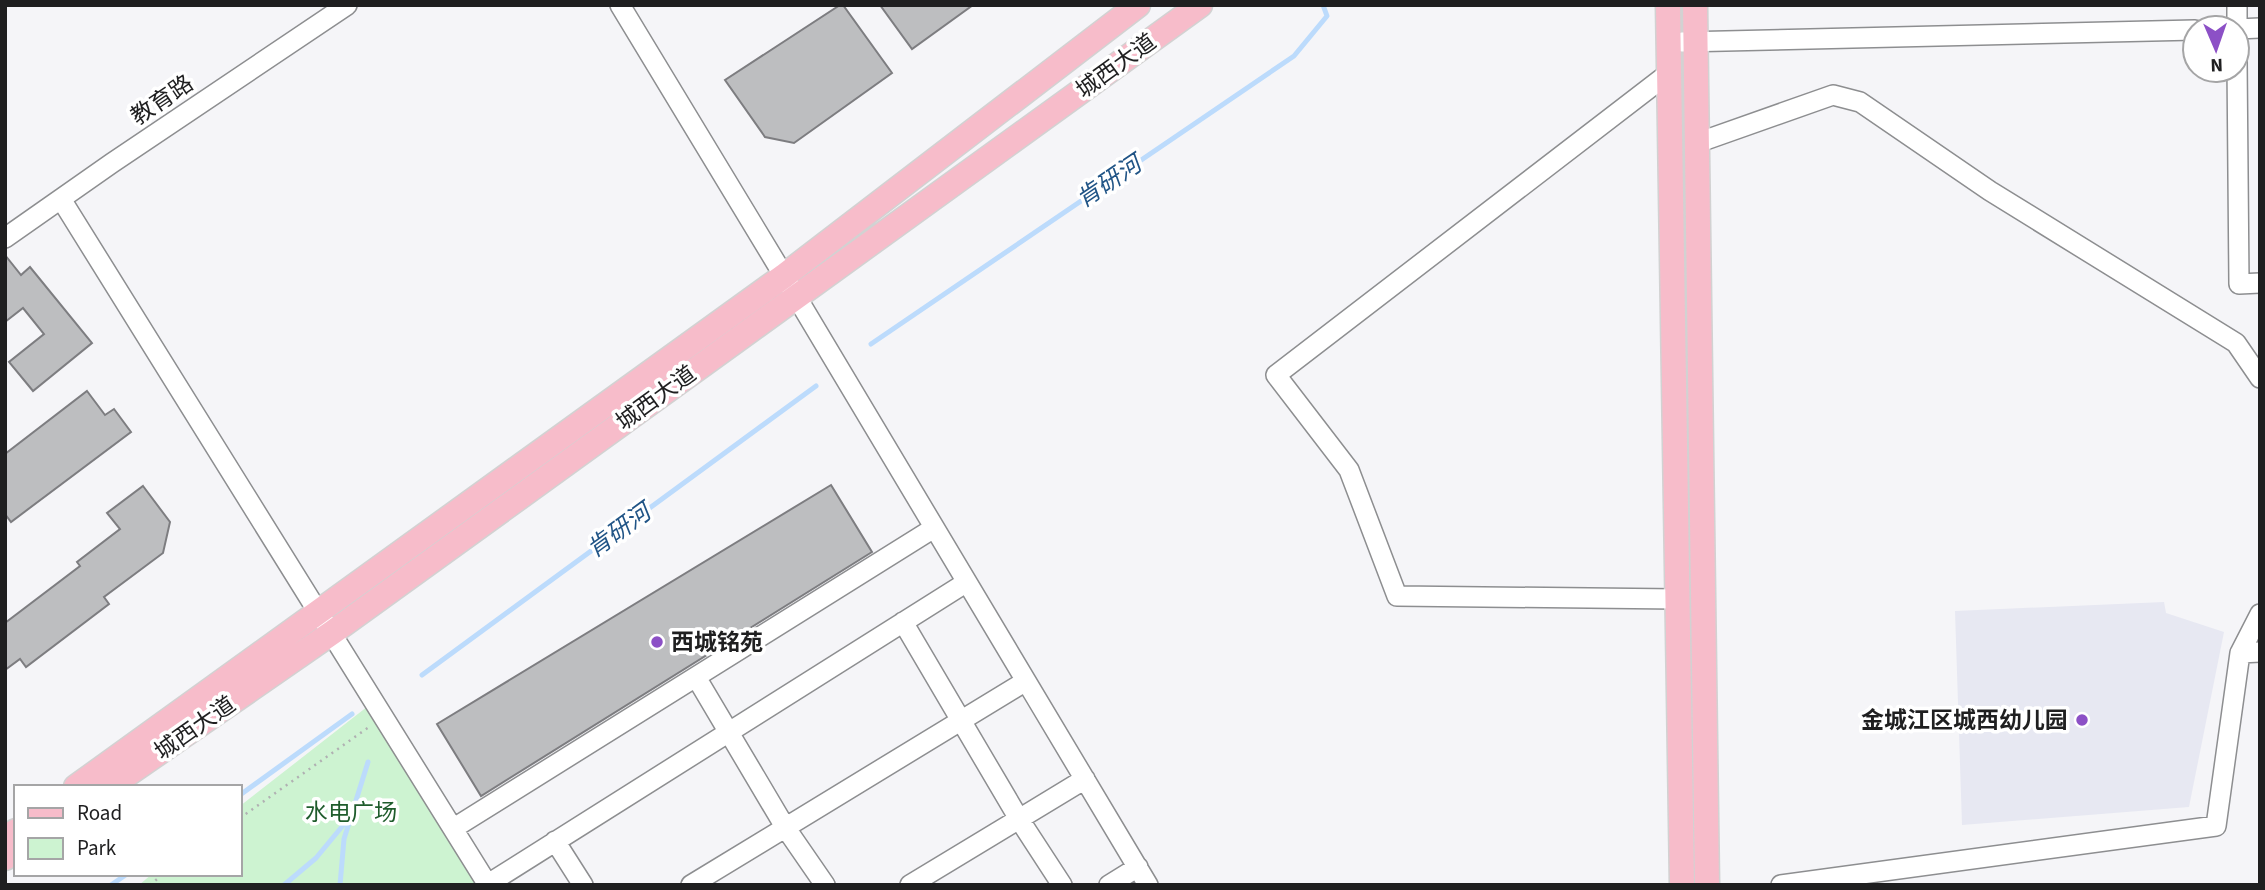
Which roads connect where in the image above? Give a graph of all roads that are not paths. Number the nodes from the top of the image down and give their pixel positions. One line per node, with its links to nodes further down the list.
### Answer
1 (347, 5): 13 (street, 教育路)
2 (620, 5): 15 (street)
3 (1138, 5): 15 (main road, 城西大道)
4 (1200, 5): 15 (main road, 城西大道)
5 (1668, 5): 8 (main road)
6 (1695, 5): 9 (main road)
7 (2181, 30): 9 (street)
8 (1668, 42): 9 (street); 10 (main road)
9 (1695, 43): 12 (main road)
10 (1669, 73): 20 (main road); 20 (street)
11 (2237, 84): 16 (street)
12 (1697, 143): 17 (street); 48 (main road)
13 (61, 199): 14 (street, 教育路); 21 (street)
14 (5, 238)
15 (790, 286): 18 (street); 21 (main road, 城西大道); 24 (main road, 城西大道)
16 (2259, 286)
17 (2260, 378)
18 (934, 528): 19 (street); 27 (street)
19 (967, 582): 23 (street); 28 (street)
20 (1677, 599): 47 (main road)
21 (319, 611): 24 (street); 32 (main road, 城西大道)
22 (2260, 614): 26 (street)
23 (903, 622): 29 (street); 30 (street)
24 (333, 632): 33 (main road, 城西大道); 36 (street)
25 (2260, 652): 26 (street)
26 (2240, 653): 49 (street)
27 (696, 677): 30 (street); 36 (street)
28 (1026, 681): 29 (street); 31 (street)
29 (960, 720): 34 (street); 35 (street)
30 (729, 732): 35 (street); 37 (street)
31 (1085, 779): 34 (street); 38 (street)
32 (79, 785)
33 (112, 785)
34 (1019, 819): 43 (street); 44 (street)
35 (785, 827): 41 (street); 42 (street)
36 (454, 828): 39 (street)
37 (555, 841): 39 (street); 40 (street)
38 (1138, 867): 45 (street); 46 (street)
39 (488, 884)
40 (583, 885)
41 (691, 885)
42 (825, 885)
43 (910, 885)
44 (1062, 885)
45 (1109, 885)
46 (1148, 885)
47 (1682, 885)
48 (1707, 885)
49 (1781, 885)

